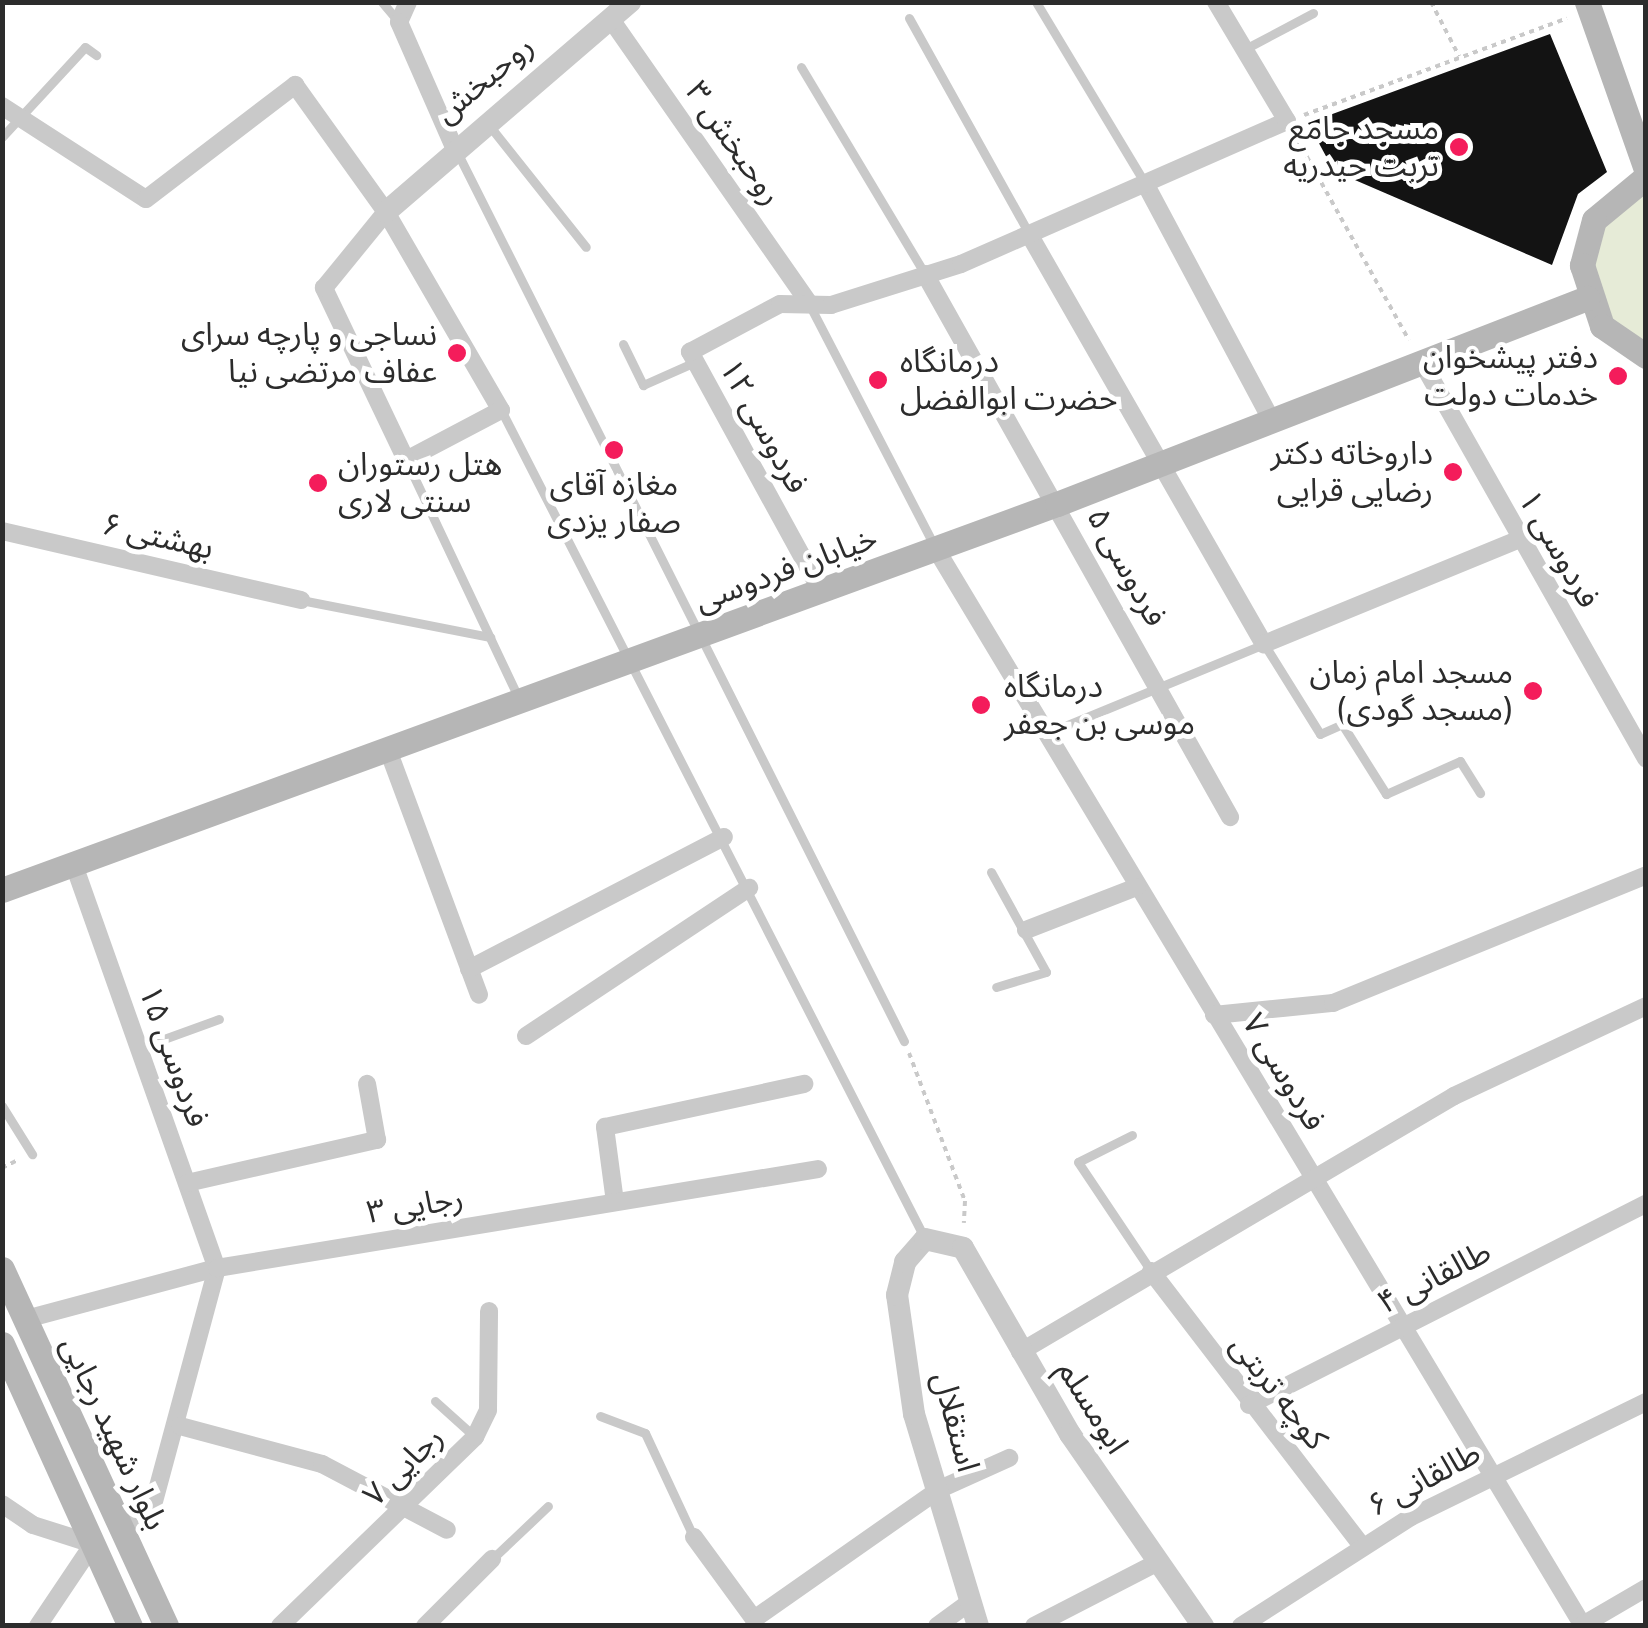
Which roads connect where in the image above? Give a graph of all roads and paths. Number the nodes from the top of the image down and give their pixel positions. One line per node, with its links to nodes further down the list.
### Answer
1 (382, 2): 11 (lane)
2 (408, 2): 11 (street)
3 (630, 2): 9 (street, روحبخش)
4 (1036, 2): 25 (lane)
5 (1216, 2): 12 (street)
6 (1431, 2): 14 (path)
7 (1588, 6): 14 (path); 21 (main road)
8 (1313, 13): 12 (lane)
9 (610, 18): 18 (street, روحبخش); 31 (street, روحبخش ۳)
10 (909, 18): 27 (lane)
11 (399, 22): 22 (street)
12 (1243, 50): 19 (street)
13 (96, 55): 17 (lane)
14 (1460, 58): 19 (path)
15 (801, 67): 29 (lane)
16 (2, 106): 17 (street)
17 (20, 118): 20 (lane); 26 (street)
18 (484, 118): 22 (street, روحبخش); 28 (lane)
19 (1286, 121): 25 (street); 35 (path)
20 (2, 137)
21 (1640, 139): 23 (main road)
22 (454, 147): 26 (street, روحبخش); 46 (lane)
23 (1646, 170)
24 (1646, 178): 30 (main road)
25 (1147, 187): 27 (street); 37 (street)
26 (386, 212): 36 (street); 38 (street)
27 (1028, 234): 29 (street); 39 (street)
28 (586, 247)
29 (925, 274): 31 (street); 40 (street, فردوسی ۵)
30 (1587, 298): 33 (main road); 35 (main road, خیابان فردوسی)
31 (809, 303): 34 (street, فردوسی ۱۲); 43 (lane)
32 (623, 344): 34 (lane)
33 (1646, 356)
34 (695, 362): 44 (street, فردوسی ۱۲)
35 (1424, 366): 37 (main road, خیابان فردوسی); 42 (street, فردوسی ۱)
36 (501, 410): 38 (street); 49 (lane)
37 (1273, 423): 39 (main road, خیابان فردوسی)
38 (406, 460): 47 (lane)
39 (1164, 464): 40 (main road, خیابان فردوسی); 48 (street)
40 (1057, 504): 43 (main road, خیابان فردوسی); 50 (street, فردوسی ۵)
41 (2, 531): 45 (street, بهشتی ۶)
42 (1518, 540): 48 (street); 54 (street, فردوسی ۱)
43 (936, 549): 44 (main road, خیابان فردوسی); 52 (street, فردوسی ۷)
44 (821, 591): 46 (main road, خیابان فردوسی)
45 (300, 600): 47 (lane)
46 (698, 636): 49 (main road, خیابان فردوسی); 72 (lane)
47 (490, 637): 51 (lane)
48 (1264, 644): 50 (lane); 55 (lane)
49 (634, 659): 51 (main road, خیابان فردوسی); 57 (lane)
50 (1160, 687): 52 (lane); 56 (street, فردوسی ۵)
51 (520, 699): 53 (main road, خیابان فردوسی)
52 (1048, 732): 61 (street, فردوسی ۷)
53 (388, 750): 58 (main road, خیابان فردوسی); 65 (street)
54 (1646, 759)
55 (1480, 794)
56 (1230, 817)
57 (724, 837): 62 (lane); 65 (street)
58 (74, 864): 63 (main road, خیابان فردوسی); 73 (street, فردوسی ۱۵)
59 (991, 872): 64 (lane)
60 (1646, 875): 69 (street)
61 (1137, 887): 64 (street); 69 (street, فردوسی ۷)
62 (749, 888): 71 (street); 84 (lane)
63 (2, 890)
64 (1026, 930): 66 (lane)
65 (469, 970): 67 (street)
66 (996, 987)
67 (479, 996)
68 (1646, 1006): 80 (street)
69 (1214, 1014): 80 (street, فردوسی ۷)
70 (218, 1019): 73 (lane)
71 (526, 1036)
72 (904, 1040): 85 (path)
73 (139, 1048): 81 (street, فردوسی ۱۵)
74 (366, 1084): 81 (street)
75 (804, 1084): 82 (street)
76 (2, 1106): 78 (lane)
77 (1132, 1135): 88 (lane)
78 (32, 1154)
79 (818, 1169): 82 (street, رجایی ۳)
80 (1313, 1177): 88 (street); 91 (street, فردوسی ۷)
81 (187, 1184): 87 (street, فردوسی ۱۵)
82 (615, 1202): 87 (street, رجایی ۳)
83 (1646, 1204): 91 (street, طالقانی ۴)
84 (926, 1239): 85 (street); 102 (street, استقلال)
85 (963, 1248): 93 (street, ابومسلم)
86 (2, 1268): 90 (main road, بلوار شهید رجایی)
87 (217, 1268): 90 (street, رجایی ۳); 98 (street)
88 (1152, 1271): 93 (street); 96 (street, کوچه تربتی)
89 (489, 1312): 99 (street, رجایی ۷)
90 (26, 1319): 103 (main road, بلوار شهید رجایی)
91 (1404, 1328): 96 (street, طالقانی ۴); 101 (street, فردوسی ۷)
92 (2, 1344): 107 (main road, بلوار شهید رجایی)
93 (1020, 1352): 114 (street, ابومسلم)
94 (435, 1401): 99 (lane)
95 (1646, 1402): 101 (street, طالقانی ۶)
96 (1249, 1405): 112 (street, کوچه تربتی)
97 (600, 1416): 110 (lane)
98 (180, 1426): 105 (street); 108 (street)
99 (475, 1437): 105 (street, رجایی ۷)
100 (1010, 1458): 102 (street)
101 (1493, 1476): 112 (street, طالقانی ۶); 117 (street, فردوسی ۷)
102 (940, 1489): 110 (street); 116 (street, استقلال)
103 (106, 1495): 107 (main road); 108 (main road, بلوار شهید رجایی)
104 (2, 1504): 111 (street)
105 (408, 1505): 109 (street); 121 (street, رجایی ۷)
106 (548, 1506): 113 (lane)
107 (77, 1509): 111 (main road, بلوار شهید رجایی)
108 (122, 1529): 120 (main road, بلوار شهید رجایی)
109 (446, 1530)
110 (694, 1537)
111 (93, 1544): 118 (street); 119 (main road, بلوار شهید رجایی)
112 (1362, 1546): 127 (street, طالقانی ۶)
113 (492, 1559): 122 (street)
114 (1156, 1563): 125 (street); 126 (street, ابومسلم)
115 (1646, 1588): 117 (street)
116 (970, 1602): 123 (street); 124 (street, استقلال)
117 (1582, 1625)
118 (38, 1626)
119 (130, 1626)
120 (166, 1626)
121 (280, 1626)
122 (425, 1626)
123 (936, 1626)
124 (978, 1626)
125 (1034, 1626)
126 (1203, 1626)
127 (1241, 1626)

